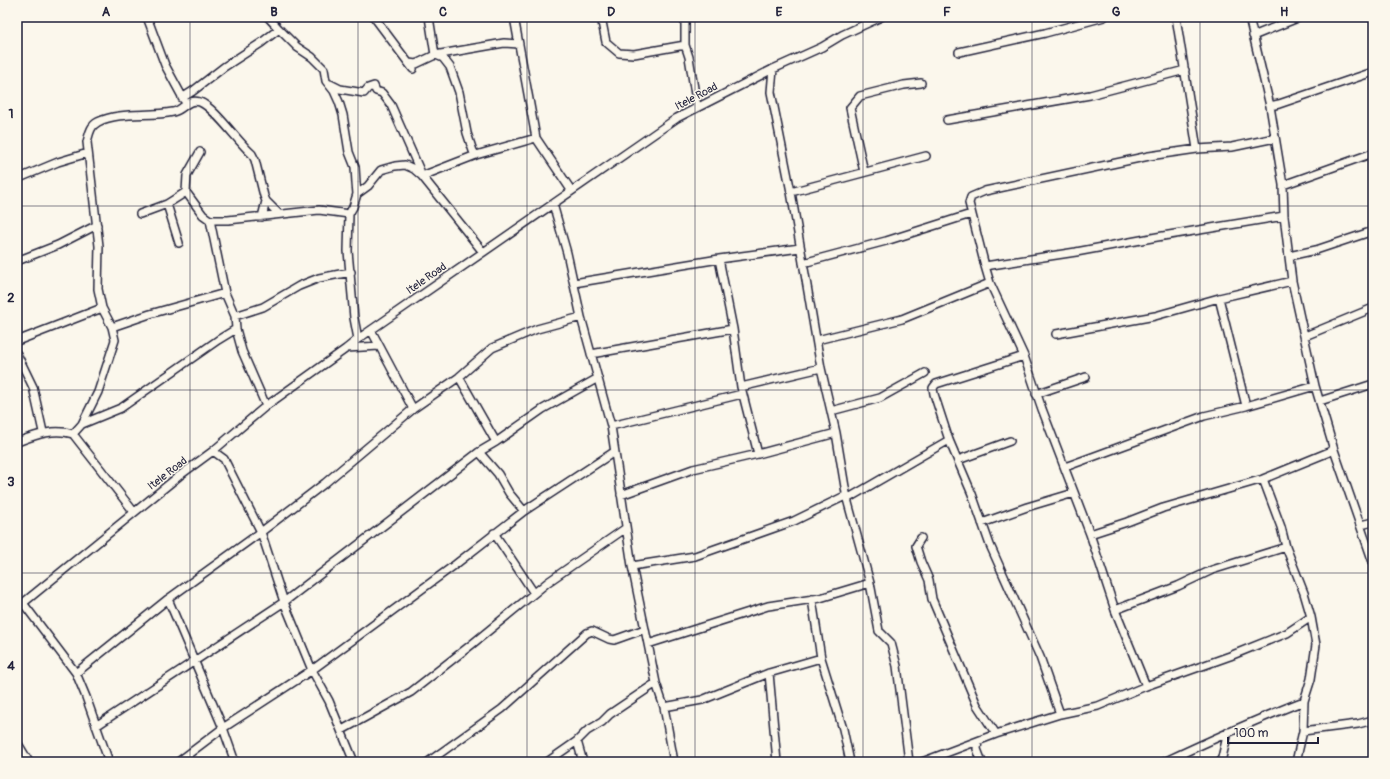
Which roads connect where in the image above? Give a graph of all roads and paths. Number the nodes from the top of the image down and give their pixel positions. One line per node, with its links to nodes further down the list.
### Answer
1 (147, 17): 26 (street)
2 (268, 17): 13 (street)
3 (374, 17): 20 (street)
4 (429, 17): 20 (street)
5 (514, 17): 14 (street)
6 (601, 17): 18 (street)
7 (685, 17): 18 (street)
8 (881, 17): 21 (street, Itele Road)
9 (1104, 17): 19 (street)
10 (1176, 17): 22 (street)
11 (1249, 17): 15 (street)
12 (1300, 17): 15 (street)
13 (278, 30): 24 (street); 26 (street)
14 (516, 31): 16 (street); 17 (street)
15 (1253, 36): 27 (street)
16 (504, 43): 17 (street); 20 (street)
17 (519, 44): 30 (street)
18 (685, 45): 28 (street)
19 (959, 52)
20 (435, 55): 36 (street)
21 (773, 69): 28 (street, Itele Road); 44 (street)
22 (1185, 70): 29 (street); 32 (street)
23 (1373, 72): 27 (street)
24 (326, 81): 39 (street); 45 (street)
25 (921, 83): 38 (street)
26 (184, 100): 34 (street); 46 (street)
27 (1270, 106): 31 (street)
28 (697, 107): 42 (street, Itele Road)
29 (947, 120)
30 (536, 138): 36 (street); 42 (street)
31 (1275, 138): 32 (street); 41 (street)
32 (1197, 149): 52 (street)
33 (200, 152): 43 (street)
34 (88, 153): 40 (street); 56 (street)
35 (1373, 153): 41 (street)
36 (476, 155): 39 (street)
37 (926, 156): 38 (street)
38 (864, 172): 44 (street)
39 (422, 176): 45 (street); 60 (street)
40 (17, 179)
41 (1283, 185): 53 (street)
42 (571, 190): 48 (street, Itele Road)
43 (186, 192): 47 (street); 55 (street)
44 (791, 192): 59 (street)
45 (357, 194): 51 (street)
46 (266, 201): 50 (street); 54 (street)
47 (167, 204): 49 (street); 58 (street)
48 (553, 204): 60 (street, Itele Road); 68 (street)
49 (140, 214)
50 (279, 214): 51 (street); 54 (street)
51 (349, 214): 66 (street)
52 (971, 214): 64 (street); 65 (street)
53 (1284, 216): 61 (street); 65 (street)
54 (262, 217): 55 (street)
55 (210, 220): 70 (street)
56 (98, 225): 63 (street); 72 (street)
57 (1373, 231): 61 (street)
58 (179, 244)
59 (800, 248): 62 (street); 64 (street)
60 (483, 252): 79 (street, Itele Road)
61 (1289, 256): 67 (street)
62 (719, 259): 68 (street); 78 (street)
63 (17, 261)
64 (803, 263): 83 (street)
65 (984, 266): 69 (street)
66 (351, 272): 74 (street); 82 (street)
67 (1292, 281): 71 (street); 81 (street)
68 (574, 283): 75 (street)
69 (990, 283): 83 (street); 89 (street)
70 (225, 293): 74 (street); 76 (street)
71 (1220, 298): 80 (street); 101 (street)
72 (102, 308): 76 (street); 84 (street)
73 (1373, 308): 81 (street)
74 (236, 316): 77 (street)
75 (581, 317): 88 (street); 92 (street)
76 (112, 327): 104 (street)
77 (236, 329): 100 (street); 104 (street)
78 (733, 329): 88 (street); 97 (street)
79 (371, 330): 82 (street, Itele Road); 85 (street)
80 (1056, 334)
81 (1305, 336): 96 (street)
82 (358, 338): 86 (street, Itele Road)
83 (817, 340): 90 (street)
84 (17, 341)
85 (379, 346): 86 (street); 102 (street)
86 (347, 348): 100 (street, Itele Road)
87 (17, 354): 106 (street)
88 (591, 354): 94 (street)
89 (1024, 356): 98 (street); 109 (street)
90 (821, 368): 97 (street); 103 (street)
91 (925, 373): 103 (street)
92 (459, 377): 102 (street); 112 (street)
93 (1086, 377): 98 (street)
94 (598, 378): 105 (street); 112 (street)
95 (1373, 384): 99 (street)
96 (1315, 386): 99 (street); 101 (street)
97 (742, 390): 105 (street); 118 (street)
98 (1036, 394): 121 (street)
99 (1320, 401): 114 (street)
100 (266, 406): 113 (street, Itele Road)
101 (1246, 406): 121 (street)
102 (413, 409): 132 (street)
103 (831, 411): 107 (street)
104 (82, 424): 108 (street)
105 (611, 426): 117 (street)
106 (43, 432): 108 (street); 111 (street)
107 (836, 433): 118 (street); 125 (street)
108 (73, 434): 127 (street)
109 (949, 440): 120 (street); 125 (street)
110 (1010, 441): 120 (street)
111 (17, 442)
112 (496, 442): 116 (street)
113 (220, 446): 115 (street, Itele Road); 119 (street)
114 (1334, 450): 122 (street); 130 (street)
115 (213, 451): 119 (street); 127 (street, Itele Road)
116 (479, 452): 126 (street); 143 (street)
117 (614, 452): 124 (street); 126 (street)
118 (758, 454): 124 (street)
119 (224, 459): 132 (street)
120 (958, 460): 129 (street)
121 (1064, 467): 123 (street)
122 (1263, 479): 134 (street); 136 (street)
123 (1074, 493): 129 (street); 134 (street)
124 (621, 495): 131 (street)
125 (847, 497): 138 (street); 139 (street)
126 (524, 511): 133 (street)
127 (134, 512): 144 (street, Itele Road)
128 (1373, 522): 130 (street)
129 (982, 523): 158 (street)
130 (1361, 525): 137 (street)
131 (626, 528): 138 (street); 140 (street)
132 (261, 532): 141 (street); 143 (street)
133 (494, 533): 140 (street); 151 (street)
134 (1090, 534): 145 (street)
135 (921, 538): 165 (street)
136 (1286, 547): 145 (street); 146 (street)
137 (1373, 562)
138 (632, 566): 147 (street)
139 (870, 583): 142 (street); 180 (street)
140 (534, 593): 162 (street)
141 (168, 599): 150 (street); 152 (street)
142 (812, 599): 148 (street); 149 (street)
143 (284, 602): 150 (street); 151 (street)
144 (20, 606): 152 (street)
145 (1115, 610): 155 (street)
146 (1311, 617): 155 (street); 156 (street)
147 (645, 629): 148 (street); 174 (street)
148 (648, 644): 154 (street)
149 (821, 658): 153 (street); 179 (street)
150 (195, 662): 160 (street); 161 (street)
151 (312, 670): 161 (street); 162 (street)
152 (76, 673): 160 (street)
153 (769, 673): 157 (street); 178 (street)
154 (656, 683): 157 (street); 166 (street)
155 (1146, 686): 158 (street)
156 (1304, 701): 163 (street); 164 (street)
157 (664, 707): 177 (street)
158 (1060, 714): 165 (street)
159 (1373, 720): 163 (street)
160 (96, 726): 170 (street)
161 (223, 728): 171 (street); 172 (street)
162 (342, 730): 173 (street)
163 (1304, 731): 185 (street)
164 (1228, 732): 183 (street); 184 (street)
165 (996, 734): 167 (street)
166 (577, 741): 175 (street); 176 (street)
167 (978, 741): 181 (street); 182 (street)
168 (17, 742): 169 (street)
169 (30, 762)
170 (109, 762)
171 (178, 762)
172 (235, 762)
173 (354, 762)
174 (428, 762)
175 (547, 762)
176 (583, 762)
177 (674, 762)
178 (777, 762)
179 (850, 762)
180 (909, 762)
181 (922, 762)
182 (982, 762)
183 (1164, 762)
184 (1221, 762)
185 (1296, 762)

